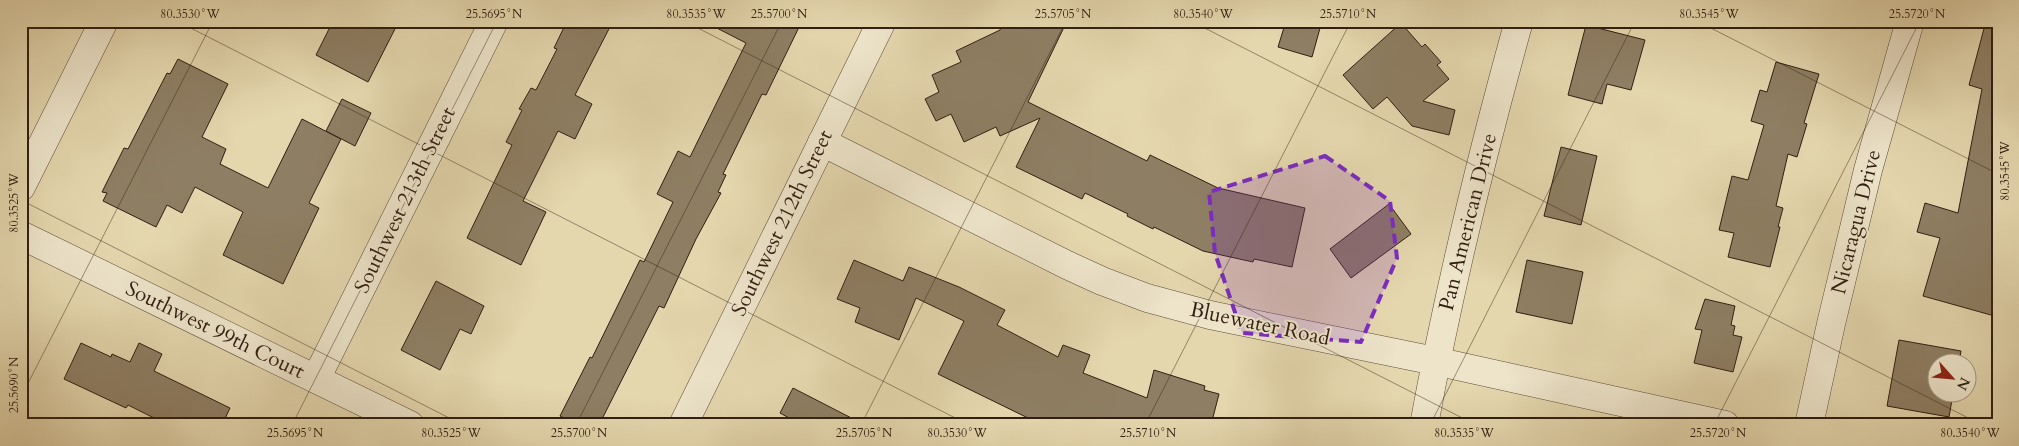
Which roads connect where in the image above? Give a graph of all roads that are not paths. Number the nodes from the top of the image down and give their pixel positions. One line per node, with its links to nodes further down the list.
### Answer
1 (104, 21): 7 (street)
2 (494, 21): 10 (street, Southwest 213th Street)
3 (882, 21): 6 (street, Southwest 212th Street)
4 (1519, 21): 9 (street, Pan American Drive)
5 (1910, 21): 15 (street, Nicaragua Drive)
6 (822, 142): 9 (street, Bluewater Road); 12 (street, Southwest 212th Street)
7 (21, 187)
8 (21, 234): 10 (street, Southwest 99th Court)
9 (1435, 361): 13 (street, Pan American Drive); 14 (street, Bluewater Road)
10 (316, 379): 11 (street, Southwest 99th Court)
11 (410, 425)
12 (683, 425)
13 (1424, 425)
14 (1725, 425)
15 (1808, 425)

